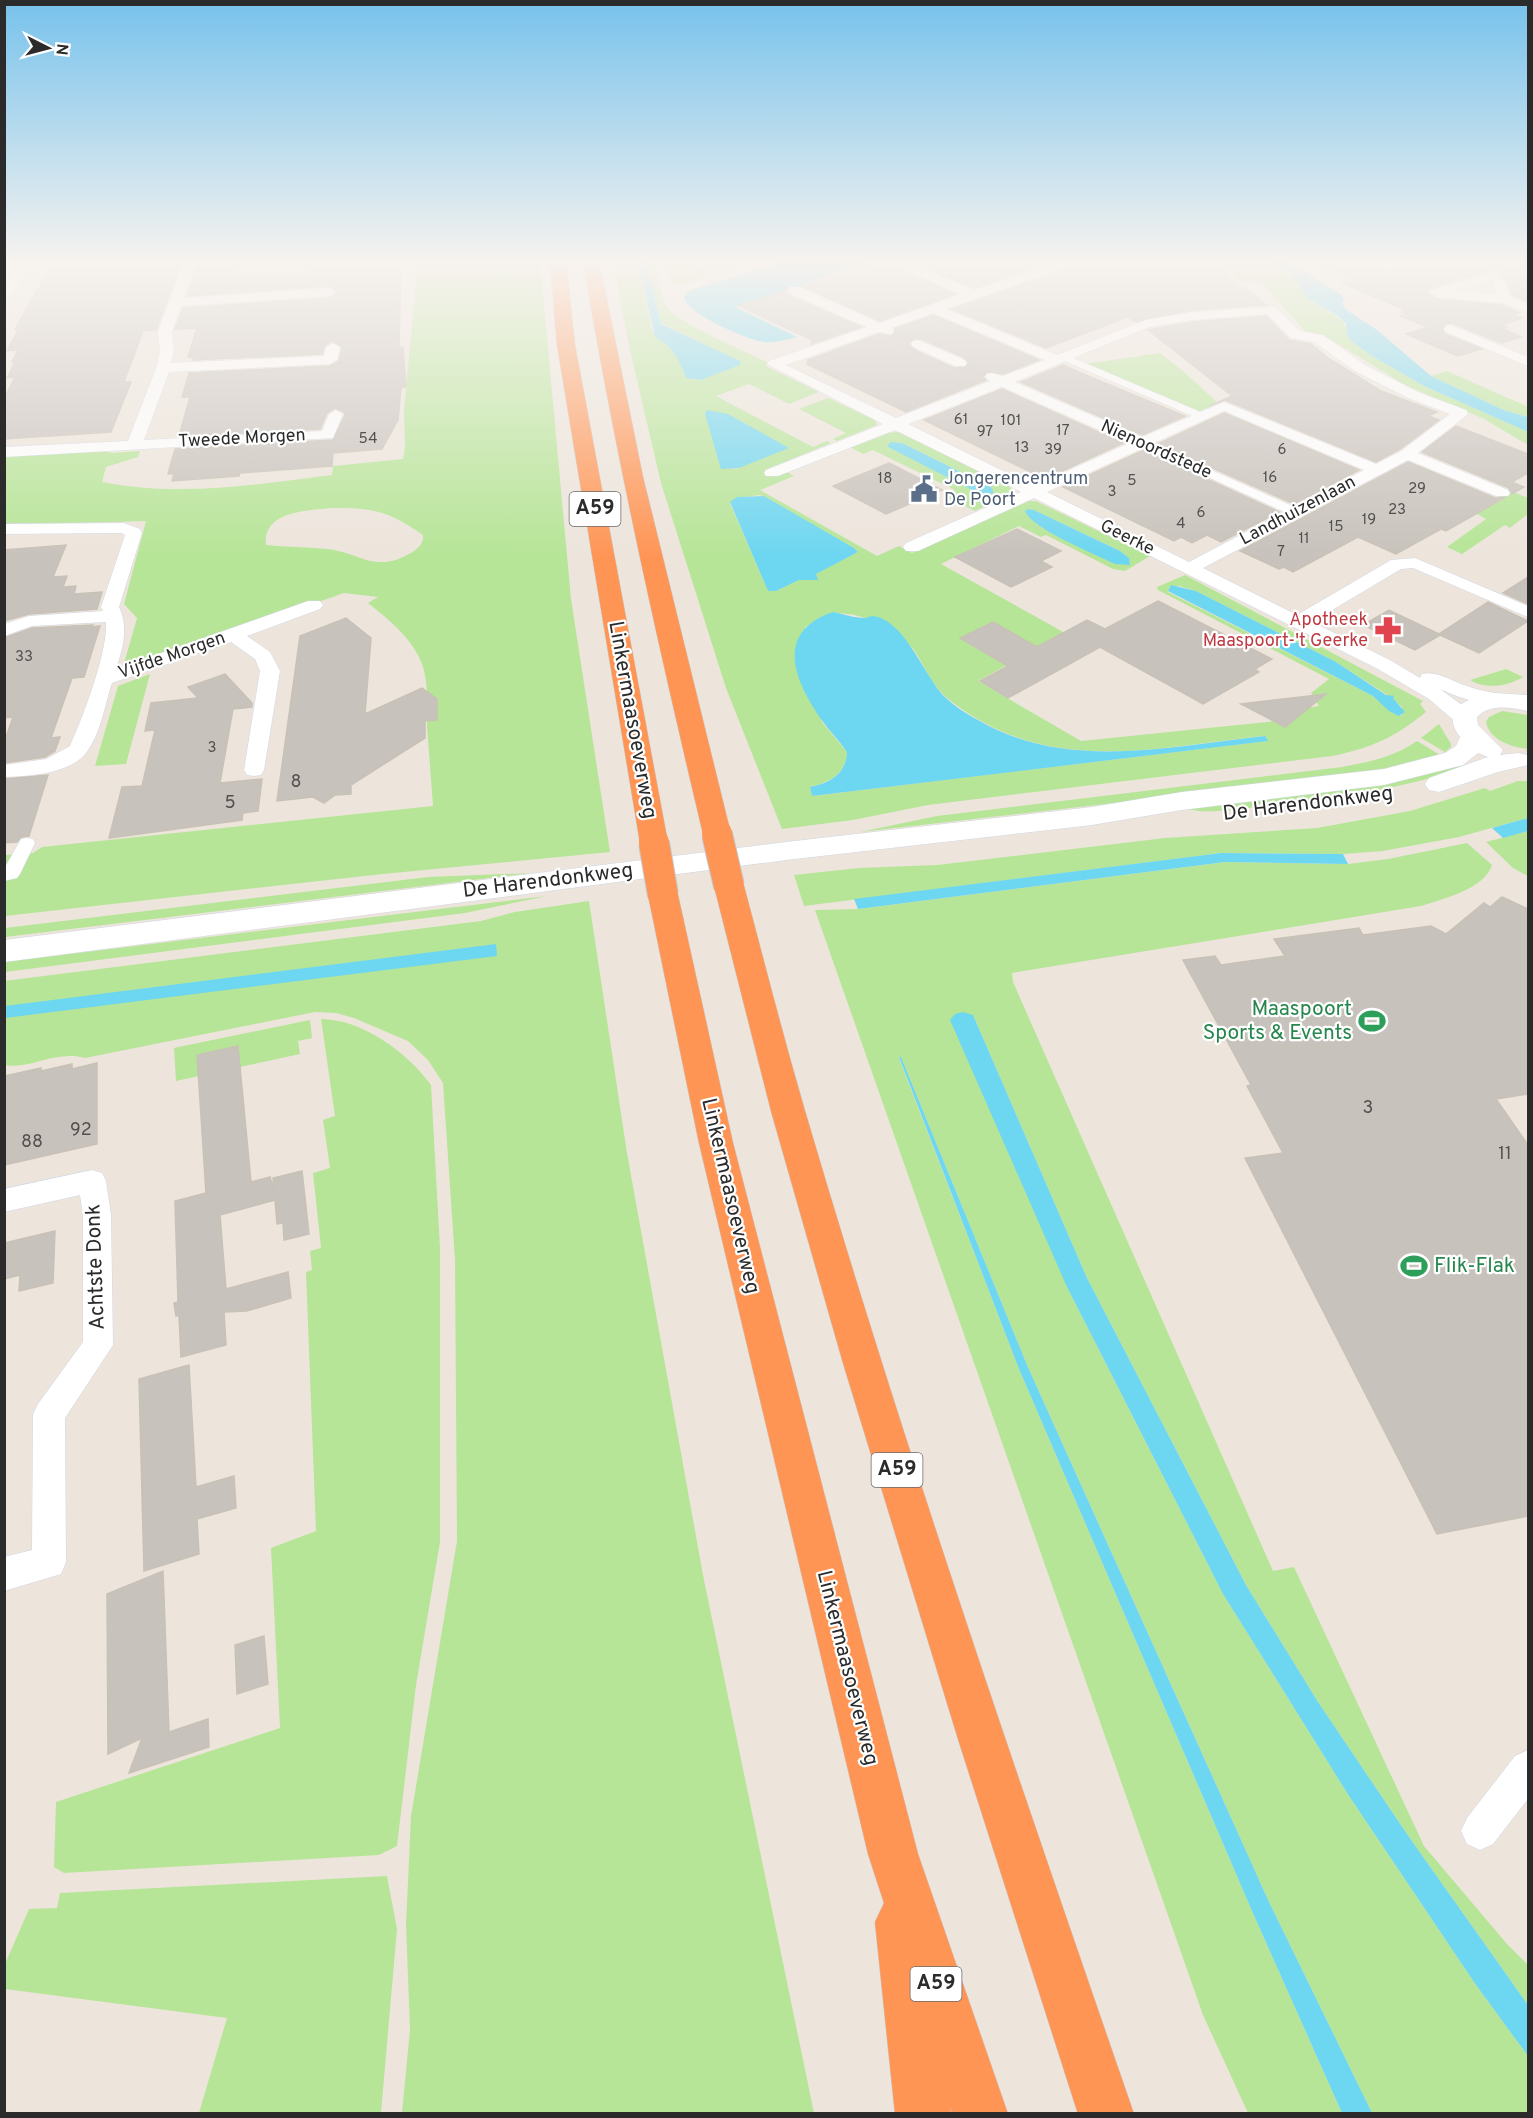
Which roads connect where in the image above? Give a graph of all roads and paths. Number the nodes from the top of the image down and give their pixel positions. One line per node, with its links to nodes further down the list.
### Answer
1 (165, 360): 11 (street)
2 (330, 360): 11 (street)
3 (569, 360): 50 (highway, Linkermaasoeverweg / A59, bridge)
4 (608, 360): 51 (highway, A59, bridge)
5 (786, 360): 16 (street, Geerke)
6 (953, 360): 10 (street)
7 (1056, 360): 13 (street)
8 (1065, 360): 15 (street)
9 (1349, 360): 20 (street, Landhuizenlaan)
10 (960, 363)
11 (163, 368): 18 (street)
12 (984, 373): 13 (street, Nienoordstede)
13 (1001, 381): 16 (street); 17 (street, Nienoordstede)
14 (336, 414): 18 (street, Tweede Morgen)
15 (1201, 416): 17 (street); 21 (street)
16 (894, 423): 22 (street); 23 (street, Geerke)
17 (1142, 443): 23 (street); 25 (street, Nienoordstede)
18 (134, 445): 19 (street, Tweede Morgen)
19 (4, 452)
20 (1407, 454): 21 (street, Landhuizenlaan); 24 (street)
21 (1377, 470): 25 (street, Landhuizenlaan)
22 (772, 473)
23 (1033, 491): 27 (street); 28 (street, Geerke)
24 (1502, 493)
25 (1295, 512): 28 (street, Landhuizenlaan)
26 (4, 529): 31 (street)
27 (912, 547)
28 (1190, 568): 32 (street, Geerke)
29 (314, 605): 34 (street)
30 (1528, 612): 32 (street)
31 (115, 616): 33 (street); 36 (street)
32 (1298, 622): 35 (street, Geerke)
33 (4, 631)
34 (233, 635): 36 (street, Vijfde Morgen); 40 (street, Vijfde Morgen)
35 (1383, 664): 37 (street, Geerke); 38 (street, Geerke)
36 (102, 680): 41 (street)
37 (1516, 699): 38 (main road, De Harendonkweg)
38 (1468, 728): 39 (main road); 42 (main road, De Harendonkweg)
39 (1523, 761): 42 (main road, De Harendonkweg)
40 (254, 770)
41 (4, 771)
42 (1092, 816): 45 (main road, De Harendonkweg)
43 (27, 843): 44 (street)
44 (4, 874)
45 (4, 951)
46 (4, 1201): 47 (street, Achtste Donk)
47 (4, 1574)
48 (1528, 1769): 49 (street)
49 (1480, 1831)
50 (893, 1854): 52 (highway, A59); 53 (highway, Linkermaasoeverweg / A59)
51 (1084, 2048): 54 (highway, A59); 55 (highway)
52 (923, 2114)
53 (980, 2114)
54 (1106, 2114)
55 (1117, 2114)

